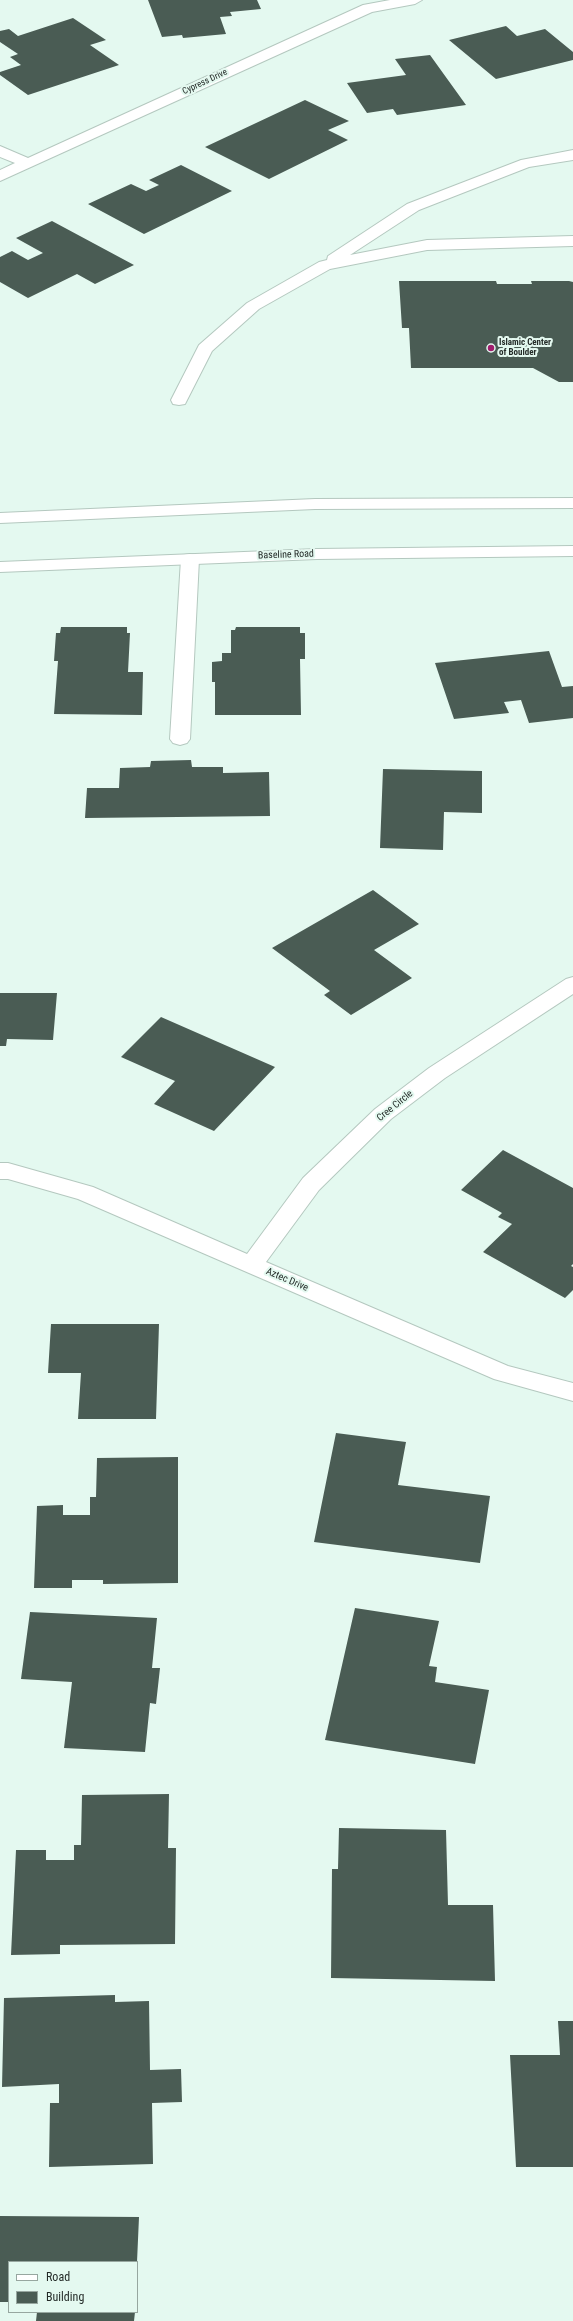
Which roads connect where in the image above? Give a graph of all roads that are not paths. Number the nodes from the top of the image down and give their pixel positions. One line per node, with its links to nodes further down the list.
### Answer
1 (415, 0): 2 (street, Cypress Drive)
2 (363, 4): 5 (street, Cypress Drive)
3 (0, 151): 5 (street)
4 (573, 155): 8 (street)
5 (27, 163): 6 (street, Cypress Drive)
6 (0, 176)
7 (573, 241): 8 (street)
8 (325, 265): 9 (street)
9 (180, 400)
10 (573, 503): 11 (street)
11 (0, 518)
12 (573, 551): 13 (street, Baseline Road)
13 (190, 559): 14 (street, Baseline Road); 15 (street)
14 (0, 567)
15 (180, 739)
16 (573, 984): 18 (street, Cree Circle)
17 (0, 1171): 18 (street, Aztec Drive)
18 (251, 1265): 19 (street, Aztec Drive)
19 (573, 1392)

